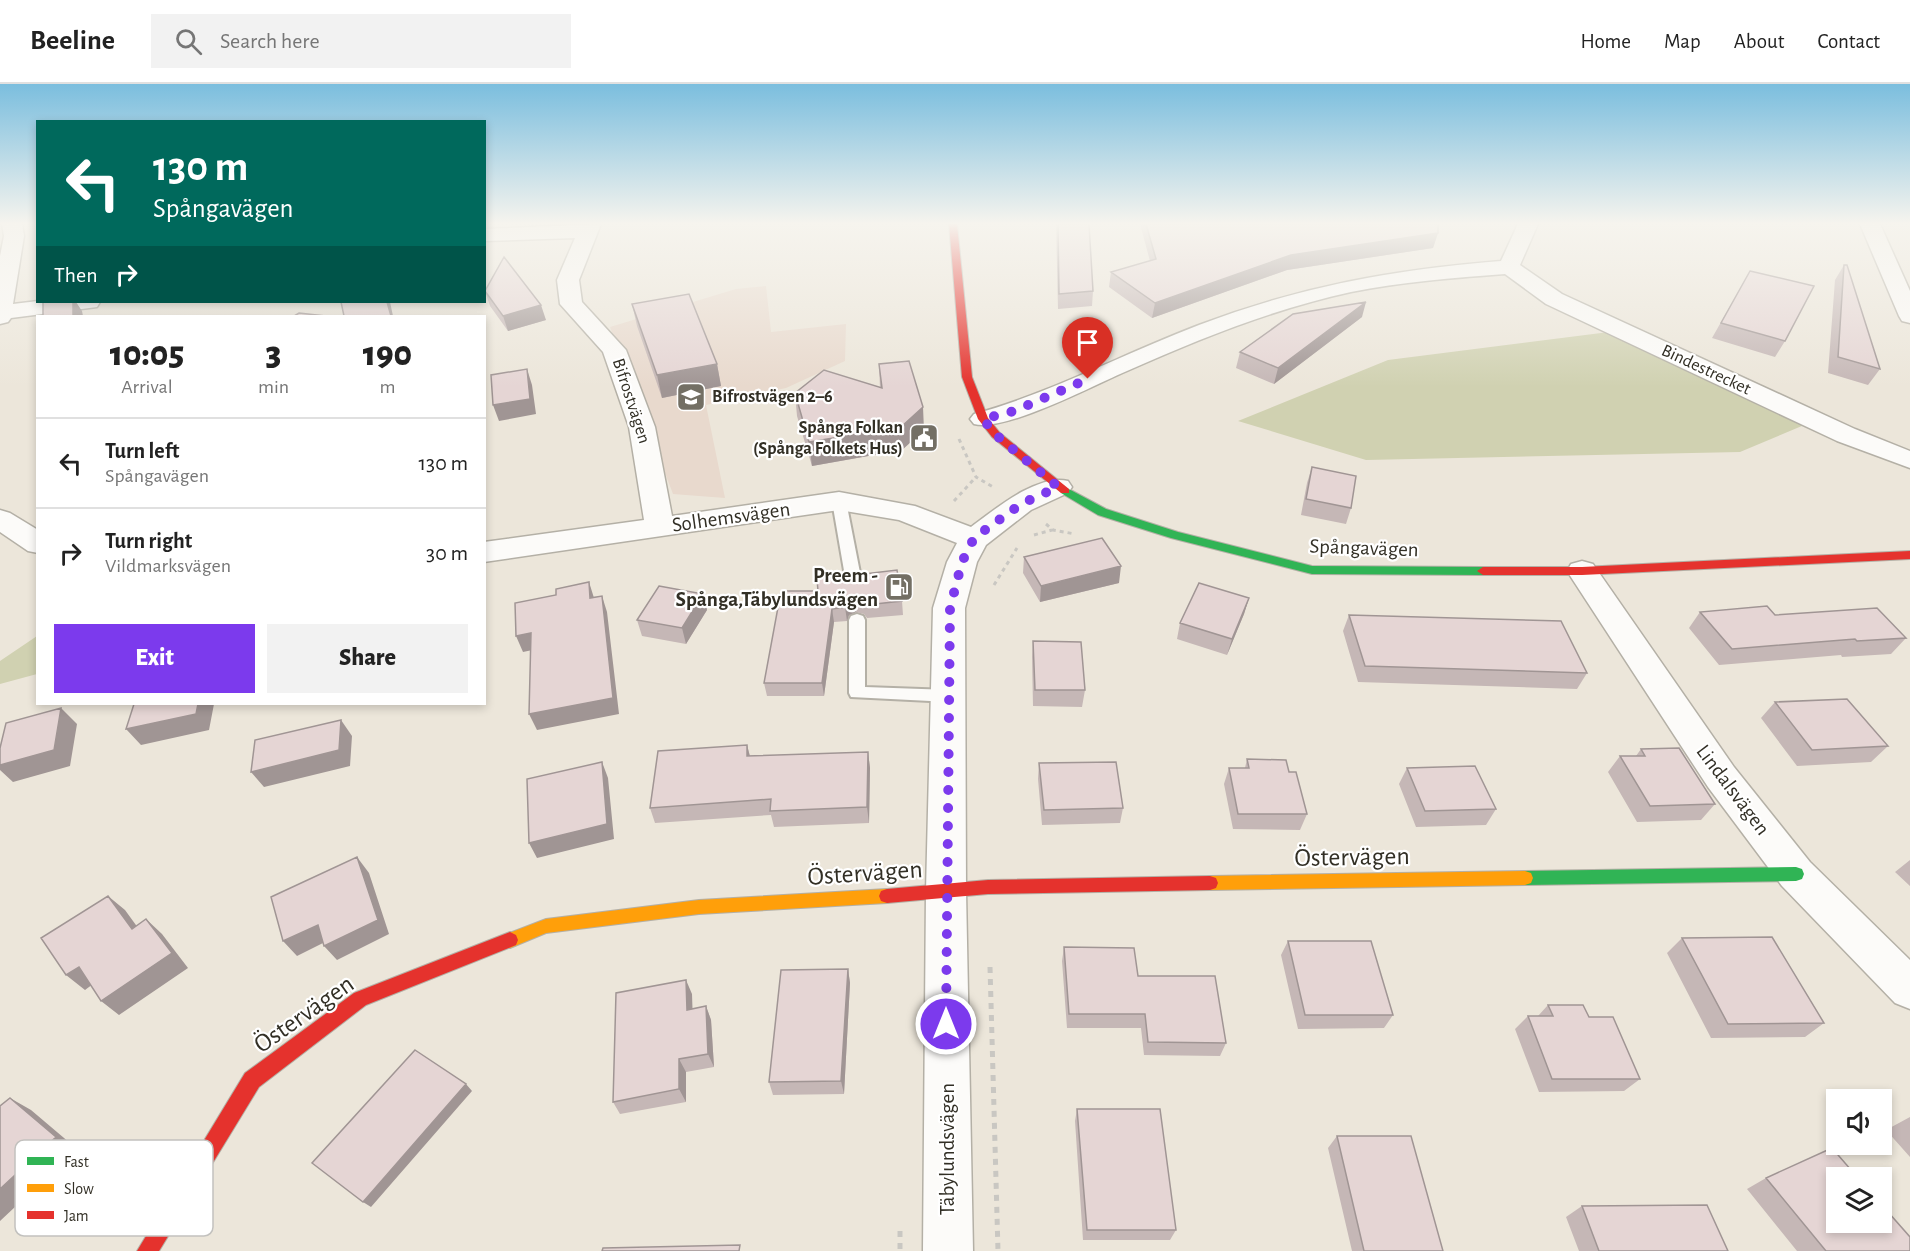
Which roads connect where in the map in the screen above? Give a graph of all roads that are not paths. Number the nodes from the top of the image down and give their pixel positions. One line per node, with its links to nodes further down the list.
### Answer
1 (7, 278): 8 (street)
2 (569, 278): 15 (street, Bifrostvägen)
3 (958, 278): 10 (street, Spångavägen)
4 (1392, 278): 10 (street)
5 (1525, 278): 11 (street, Bindestrecket)
6 (1894, 278): 9 (street)
7 (82, 303): 8 (street)
8 (1, 314)
9 (1910, 315)
10 (983, 419): 12 (street, Spångavägen)
11 (1910, 460)
12 (1058, 487): 16 (street, Täbylundsvägen); 20 (street, Spångavägen)
13 (839, 501): 15 (street, Solhemsvägen); 16 (street, Solhemsvägen); 21 (lane)
14 (0, 519): 17 (street)
15 (660, 527): 18 (street, Solhemsvägen)
16 (974, 538): 23 (street, Täbylundsvägen)
17 (36, 543)
18 (486, 552)
19 (1910, 555): 20 (street, Spångavägen)
20 (1582, 571): 24 (street, Lindalsvägen)
21 (855, 588)
22 (857, 620): 23 (lane)
23 (950, 696): 25 (street, Täbylundsvägen)
24 (1796, 874): 25 (street, Östervägen); 26 (street, Lindalsvägen)
25 (946, 891): 27 (street, Östervägen); 30 (street, Täbylundsvägen)
26 (1910, 989)
27 (213, 1144)
28 (156, 1236): 29 (street, Östervägen)
29 (147, 1251)
30 (948, 1251)

